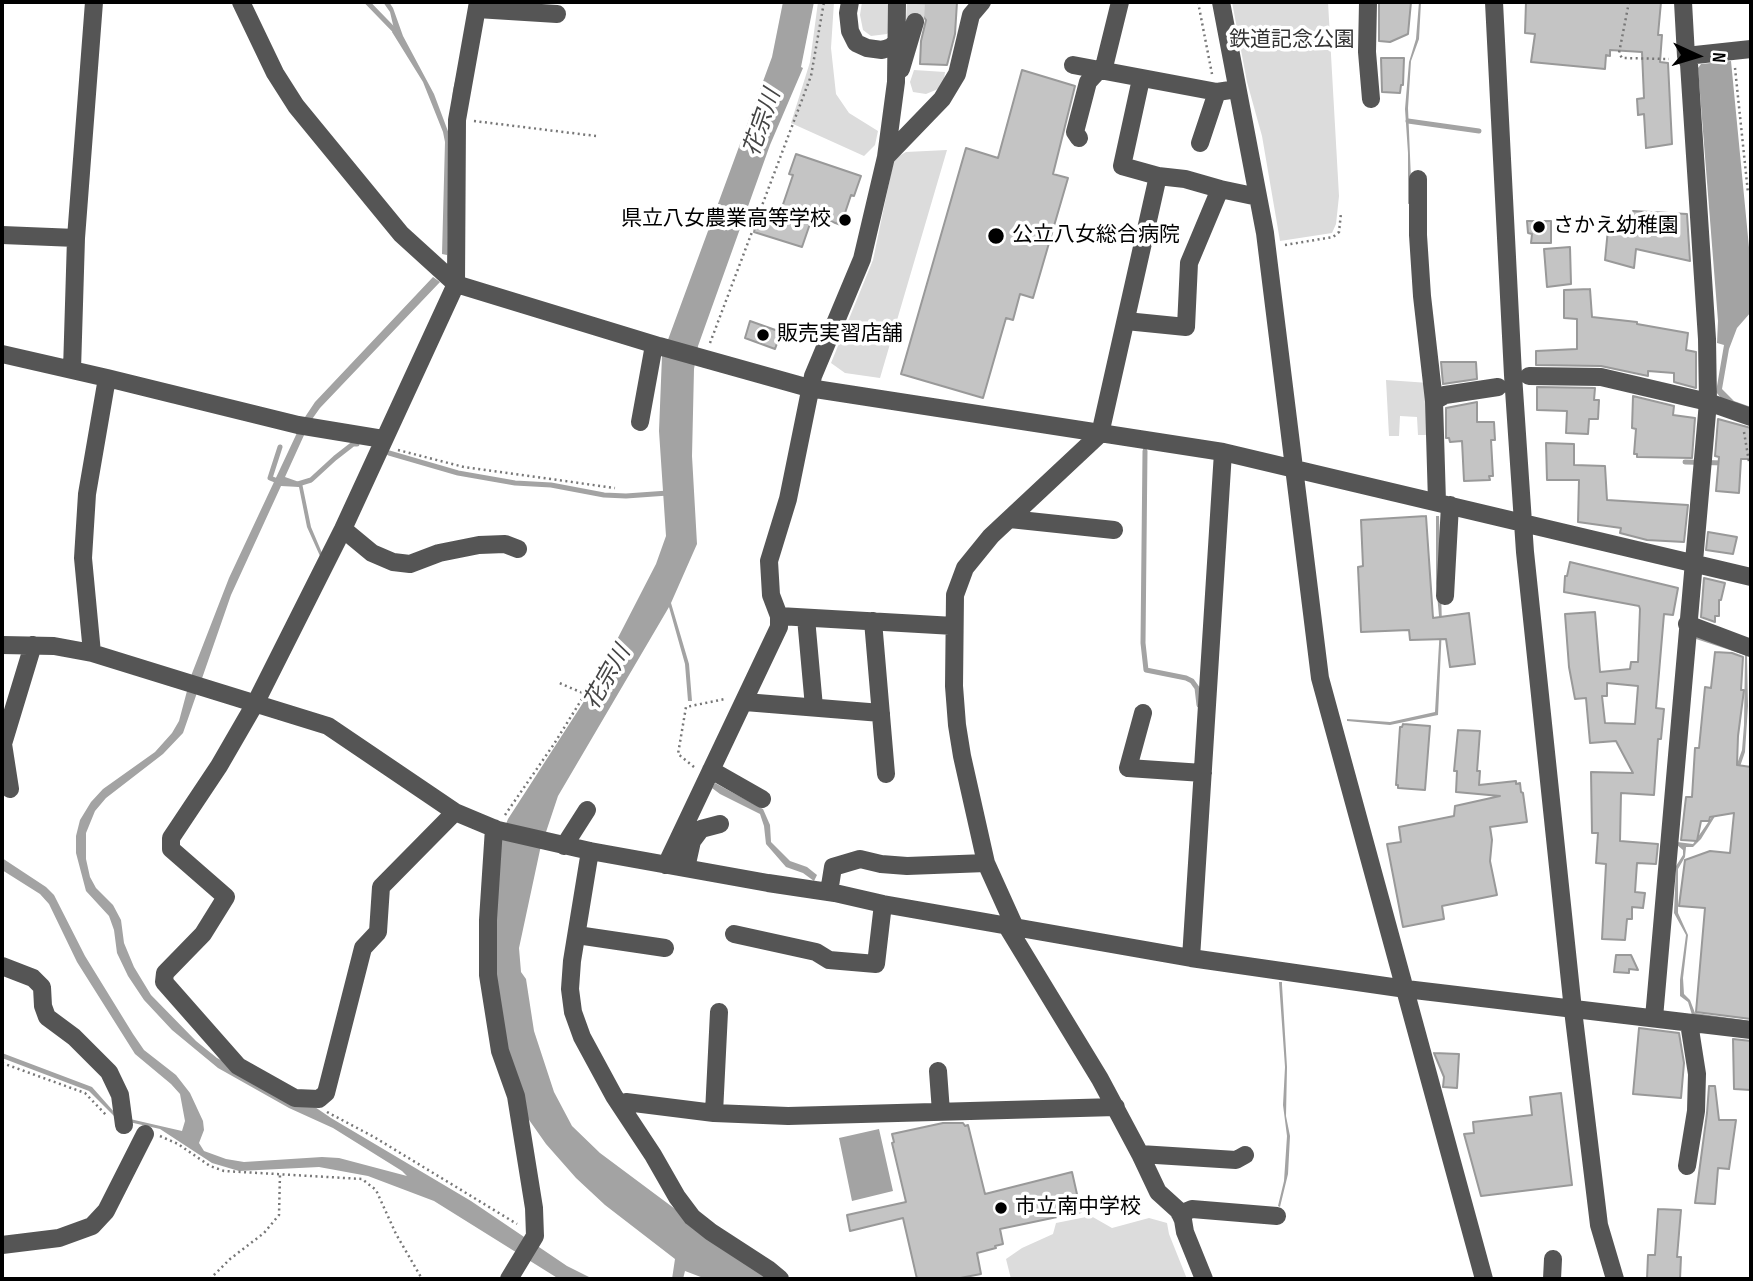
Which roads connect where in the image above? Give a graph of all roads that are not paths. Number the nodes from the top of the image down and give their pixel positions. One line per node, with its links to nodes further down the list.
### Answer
1 (94, 2): 32 (street)
2 (241, 2): 33 (street)
3 (850, 2): 14 (street)
4 (897, 2): 14 (street)
5 (982, 2): 26 (street)
6 (1120, 2): 18 (street)
7 (1222, 2): 21 (street)
8 (1368, 2): 23 (street)
9 (1494, 2): 52 (street)
10 (1682, 2): 16 (street)
11 (478, 5): 12 (street); 33 (street)
12 (558, 14)
13 (915, 22): 20 (street)
14 (897, 41): 20 (street)
15 (1751, 48): 16 (street)
16 (1686, 58): 43 (street)
17 (1073, 65): 18 (street)
18 (1101, 71): 19 (street); 24 (street)
19 (1141, 79): 22 (street); 27 (street)
20 (896, 82): 26 (street)
21 (1237, 89): 22 (street); 30 (street)
22 (1217, 92): 25 (street)
23 (1371, 99)
24 (1079, 138)
25 (1200, 143)
26 (886, 157): 41 (street)
27 (1158, 176): 29 (street); 34 (street)
28 (1418, 179): 42 (street)
29 (1220, 189): 30 (street); 34 (street)
30 (1258, 197): 49 (street)
31 (2, 235): 32 (street)
32 (76, 237): 37 (street)
33 (456, 284): 35 (street); 47 (street)
34 (1126, 321): 46 (street)
35 (657, 346): 41 (street); 45 (street)
36 (3, 360): 37 (street)
37 (72, 370): 39 (street)
38 (1529, 376): 43 (street)
39 (107, 378): 47 (street); 67 (street)
40 (1498, 387): 42 (street)
41 (809, 388): 46 (street); 59 (street)
42 (1434, 401): 50 (street)
43 (1708, 402): 44 (street); 56 (street)
44 (1746, 416)
45 (640, 422)
46 (1100, 434): 48 (street); 51 (street)
47 (382, 442): 53 (street)
48 (1223, 452): 49 (street); 73 (street)
49 (1293, 468): 50 (street); 95 (street)
50 (1443, 504): 52 (street); 58 (street)
51 (1010, 519): 54 (street); 63 (street)
52 (1523, 523): 56 (street); 96 (street)
53 (343, 529): 55 (street); 69 (street)
54 (1114, 530)
55 (518, 550)
56 (1692, 564): 57 (street); 62 (street)
57 (1751, 577)
58 (1445, 596)
59 (779, 616): 60 (street); 68 (street)
60 (806, 618): 61 (street); 70 (street)
61 (873, 621): 63 (street); 71 (street)
62 (1687, 624): 66 (street); 98 (street)
63 (954, 626): 84 (street)
64 (2, 645): 65 (street)
65 (33, 645): 67 (street); 76 (street)
66 (1745, 646)
67 (92, 653): 69 (street)
68 (748, 695): 70 (street); 74 (street)
69 (256, 702): 79 (street); 79 (street)
70 (814, 708): 71 (street)
71 (880, 713): 75 (street)
72 (1143, 713): 73 (street)
73 (1203, 773): 93 (street)
74 (709, 774): 77 (street); 85 (street)
75 (886, 774)
76 (10, 789)
77 (762, 799)
78 (587, 810): 82 (street)
79 (455, 811): 81 (street)
80 (720, 824): 86 (street)
81 (496, 829): 82 (street); 115 (street)
82 (557, 844): 83 (street)
83 (590, 851): 85 (street); 91 (street)
84 (986, 863): 87 (street); 89 (street)
85 (666, 865): 86 (street)
86 (686, 868): 87 (street)
87 (829, 892): 88 (street)
88 (883, 904): 89 (street); 90 (street)
89 (1009, 924): 93 (street); 103 (street)
90 (734, 934)
91 (577, 935): 92 (street); 116 (street)
92 (665, 948)
93 (1191, 958): 95 (street)
94 (2, 966): 106 (street)
95 (1406, 989): 96 (street); 118 (street)
96 (1573, 1010): 98 (street); 120 (street)
97 (719, 1012): 105 (street)
98 (1654, 1018): 99 (street)
99 (1689, 1023): 100 (street); 110 (street)
100 (1751, 1030)
101 (938, 1070): 104 (street)
102 (626, 1102): 105 (street)
103 (1116, 1107): 104 (street); 108 (street)
104 (941, 1112): 105 (street)
105 (714, 1113)
106 (124, 1125)
107 (145, 1134): 113 (street)
108 (1140, 1154): 109 (street); 111 (street)
109 (1245, 1155)
110 (1687, 1166)
111 (1180, 1214): 112 (street); 117 (street)
112 (1277, 1216)
113 (2, 1245)
114 (1553, 1259): 119 (street)
115 (509, 1279)
116 (780, 1279)
117 (1204, 1279)
118 (1484, 1279)
119 (1552, 1279)
120 (1615, 1279)

